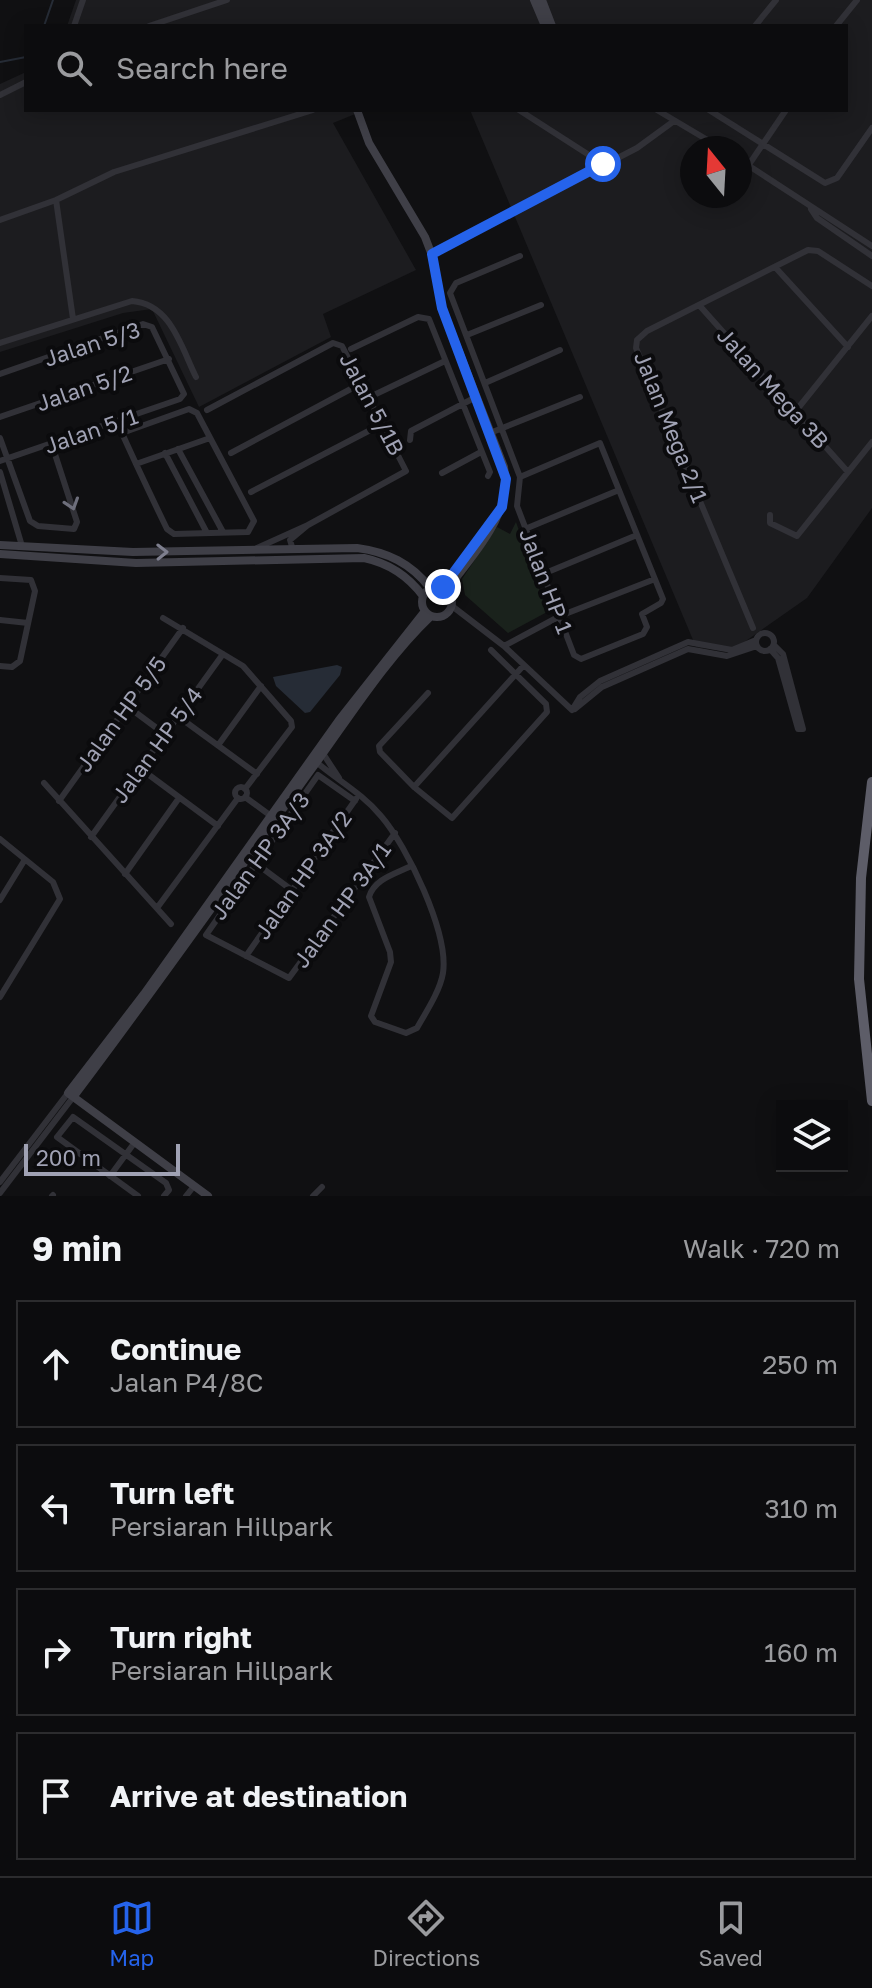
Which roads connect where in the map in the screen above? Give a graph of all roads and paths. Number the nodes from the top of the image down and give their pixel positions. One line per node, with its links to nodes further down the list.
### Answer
1 (83, 0): 7 (street)
2 (227, 0): 8 (street)
3 (534, 0): 9 (street)
4 (542, 0): 10 (street)
5 (776, 0): 11 (street)
6 (857, 0): 12 (street)
7 (75, 24)
8 (155, 24)
9 (546, 24)
10 (547, 24)
11 (757, 24)
12 (838, 24)
13 (24, 83): 14 (street)
14 (0, 95)
15 (307, 112): 28 (street)
16 (357, 112): 32 (street)
17 (522, 112): 26 (street)
18 (660, 112): 21 (street)
19 (712, 112): 24 (street)
20 (785, 112): 24 (street)
21 (674, 121): 23 (street); 26 (street)
22 (872, 128): 24 (street)
23 (700, 136)
24 (764, 144): 25 (street)
25 (752, 160)
26 (603, 164): 32 (street)
27 (752, 169): 29 (street)
28 (56, 200): 30 (street); 40 (street)
29 (811, 209): 31 (street); 34 (street)
30 (0, 220)
31 (872, 246)
32 (432, 254): 53 (street)
33 (520, 256): 41 (street, Jalan HP 1)
34 (872, 256)
35 (775, 267): 36 (street, Jalan Mega 2/1); 38 (street, Jalan Mega 2/1); 43 (street)
36 (872, 286)
37 (541, 305): 41 (street)
38 (699, 305): 58 (street, Jalan Mega 3B); 109 (street, Jalan Mega 2/1)
39 (872, 316): 43 (street)
40 (73, 319): 42 (street); 49 (street)
41 (467, 335): 51 (street, Jalan HP 1)
42 (0, 343)
43 (848, 347): 58 (street)
44 (351, 349): 47 (street)
45 (560, 350): 51 (street)
46 (169, 359): 48 (street, Jalan 5/3); 55 (street, Jalan 5/3); 59 (street, Jalan 5/2)
47 (445, 361): 52 (street); 56 (street)
48 (0, 374)
49 (196, 377)
50 (362, 383): 57 (street, Jalan 5/1B); 61 (street, Jalan 5/1B); 73 (street)
51 (485, 383): 62 (street, Jalan HP 1)
52 (376, 394)
53 (476, 397): 56 (street); 64 (street)
54 (580, 397): 62 (street)
55 (180, 399): 60 (street, Jalan 5/1)
56 (462, 405): 67 (street); 71 (street)
57 (207, 410)
58 (795, 412): 77 (street, Jalan Mega 3B)
59 (0, 417)
60 (117, 422): 63 (street); 69 (street, Jalan 5/1)
61 (382, 424): 82 (street); 84 (street, Jalan 5/1B)
62 (503, 428): 64 (street); 80 (street, Jalan HP 1)
63 (122, 433): 66 (street); 75 (street)
64 (490, 433): 100 (street)
65 (0, 438): 74 (street)
66 (210, 438): 70 (street); 86 (street)
67 (410, 440)
68 (872, 442): 77 (street)
69 (52, 445): 74 (street, Jalan 5/1); 74 (street, one-way to 74)
70 (178, 449): 72 (street); 86 (street)
71 (481, 452): 78 (street); 79 (street)
72 (165, 453): 75 (street); 87 (street)
73 (231, 453)
74 (4, 460)
75 (136, 464): 87 (street)
76 (0, 472): 90 (street)
77 (848, 472): 83 (street)
78 (442, 473)
79 (488, 476)
80 (520, 477): 81 (street); 85 (street, Jalan HP 1)
81 (619, 490): 85 (street); 88 (street)
82 (251, 492)
83 (770, 515)
84 (308, 525): 91 (street); 94 (street)
85 (525, 529): 96 (street, Jalan HP 1)
86 (223, 532): 87 (street)
87 (207, 533)
88 (637, 535): 96 (street); 98 (street)
89 (0, 545): 90 (street)
90 (22, 546): 92 (street)
91 (293, 550): 94 (street); 99 (street)
92 (133, 552): 94 (street, one-way to 94); 95 (street)
93 (0, 554): 95 (street)
94 (250, 555): 95 (street); 101 (street)
95 (136, 563)
96 (543, 574): 104 (street, Jalan HP 1)
97 (0, 578): 107 (street)
98 (655, 579): 104 (street); 104 (street, Jalan HP 1)
99 (430, 588): 100 (street); 101 (street)
100 (445, 588): 102 (street)
101 (423, 596): 103 (street)
102 (452, 606): 103 (street); 111 (street)
103 (428, 614): 124 (street)
104 (560, 616): 111 (street)
105 (163, 618): 108 (street)
106 (0, 620): 107 (street)
107 (28, 623): 116 (street)
108 (183, 628): 114 (street); 120 (street, Jalan HP 5/5)
109 (753, 628)
110 (757, 643): 112 (street); 112 (street); 115 (street)
111 (504, 646): 115 (street)
112 (772, 647): 112 (street)
113 (491, 650): 117 (street)
114 (223, 654): 118 (street); 121 (street, Jalan HP 5/4)
115 (524, 665): 117 (street)
116 (0, 666)
117 (517, 674): 131 (street); 131 (street)
118 (261, 686): 123 (street); 127 (street)
119 (428, 693): 131 (street)
120 (127, 706): 122 (street); 135 (street, Jalan HP 5/5)
121 (179, 717): 122 (street, Jalan HP 5/4); 123 (street)
122 (166, 735): 126 (street, Jalan HP 5/4)
123 (219, 744): 127 (street)
124 (321, 751): 125 (street); 128 (street)
125 (314, 760): 128 (street); 136 (street)
126 (141, 769): 133 (street); 139 (street, Jalan HP 5/4)
127 (257, 774): 132 (street)
128 (339, 778): 134 (street)
129 (872, 782): 153 (highway)
130 (44, 783): 135 (street)
131 (414, 787)
132 (243, 795): 136 (street); 137 (street)
133 (179, 798): 137 (street); 144 (street)
134 (357, 798): 138 (street); 142 (street, Jalan HP 3A/3); 145 (street, Jalan HP 3A/2)
135 (59, 801): 139 (street)
136 (272, 817): 152 (street)
137 (218, 826): 147 (street)
138 (395, 833): 143 (street); 150 (street, Jalan HP 3A/1)
139 (91, 837): 144 (street)
140 (0, 839): 141 (street)
141 (24, 861): 146 (street); 151 (street)
142 (254, 862): 145 (street); 149 (street, Jalan HP 3A/3)
143 (411, 866): 143 (street)
144 (125, 874): 147 (street)
145 (293, 891): 150 (street, Jalan HP 3A/2)
146 (0, 900)
147 (157, 908): 148 (street)
148 (171, 924)
149 (206, 935): 150 (street, Jalan HP 3A/1)
150 (246, 956)
151 (0, 997)
152 (71, 1094): 154 (street); 157 (street); 160 (street)
153 (872, 1101)
154 (135, 1142): 155 (street); 158 (street)
155 (126, 1154): 156 (street); 156 (street); 162 (street)
156 (110, 1176): 161 (street)
157 (0, 1182)
158 (194, 1186): 163 (street); 164 (street)
159 (322, 1187): 165 (street)
160 (0, 1193)
161 (138, 1196)
162 (164, 1196)
163 (187, 1196)
164 (208, 1196)
165 (313, 1196)

